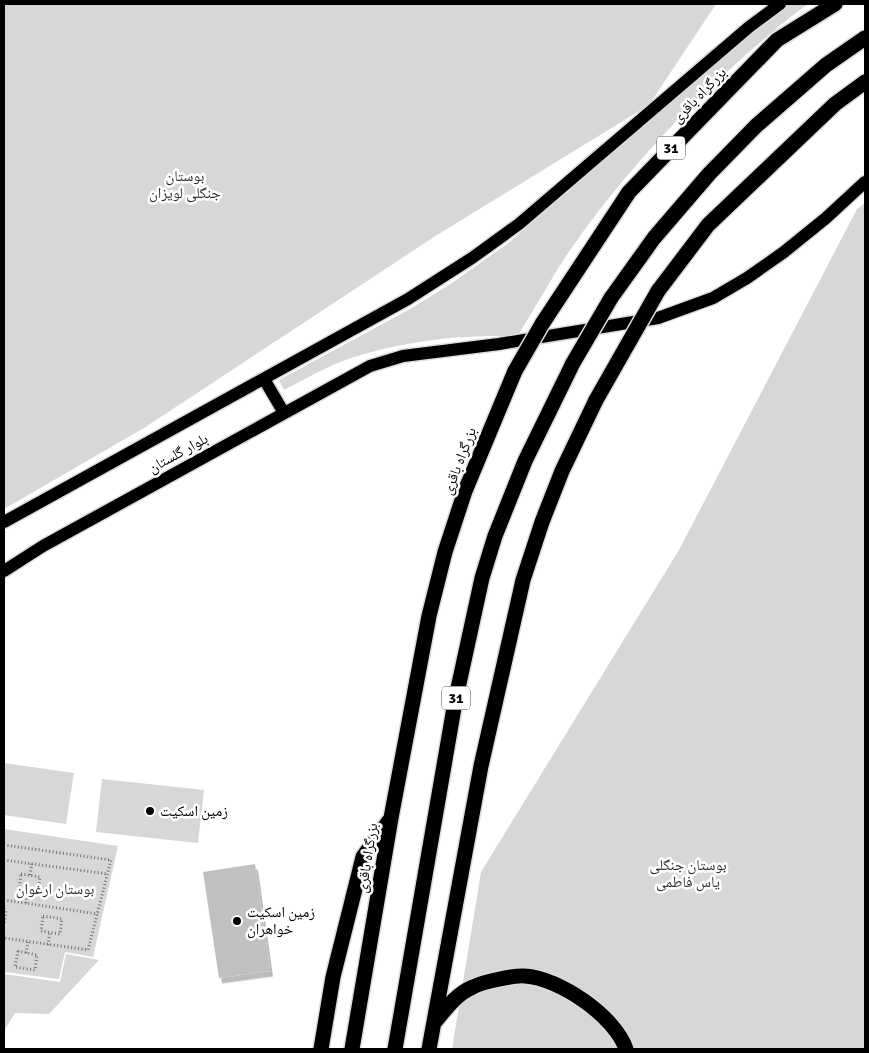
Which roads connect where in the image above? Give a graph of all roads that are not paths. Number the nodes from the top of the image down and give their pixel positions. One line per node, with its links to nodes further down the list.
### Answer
1 (780, 4): 6 (main road, بلوار گلستان)
2 (835, 4): 10 (highway, بزرگراه باقری / 31, bridge)
3 (865, 38): 14 (highway, 31, bridge)
4 (865, 82): 11 (highway, bridge)
5 (865, 182): 7 (main road, بلوار گلستان)
6 (264, 379): 7 (main road); 8 (main road, بلوار گلستان)
7 (284, 413): 9 (main road, بلوار گلستان)
8 (4, 522)
9 (4, 571)
10 (391, 818): 12 (highway); 13 (highway, بزرگراه باقری / 31)
11 (433, 1024): 15 (highway); 16 (highway)
12 (320, 1049)
13 (352, 1049)
14 (395, 1049)
15 (429, 1049)
16 (626, 1049)

